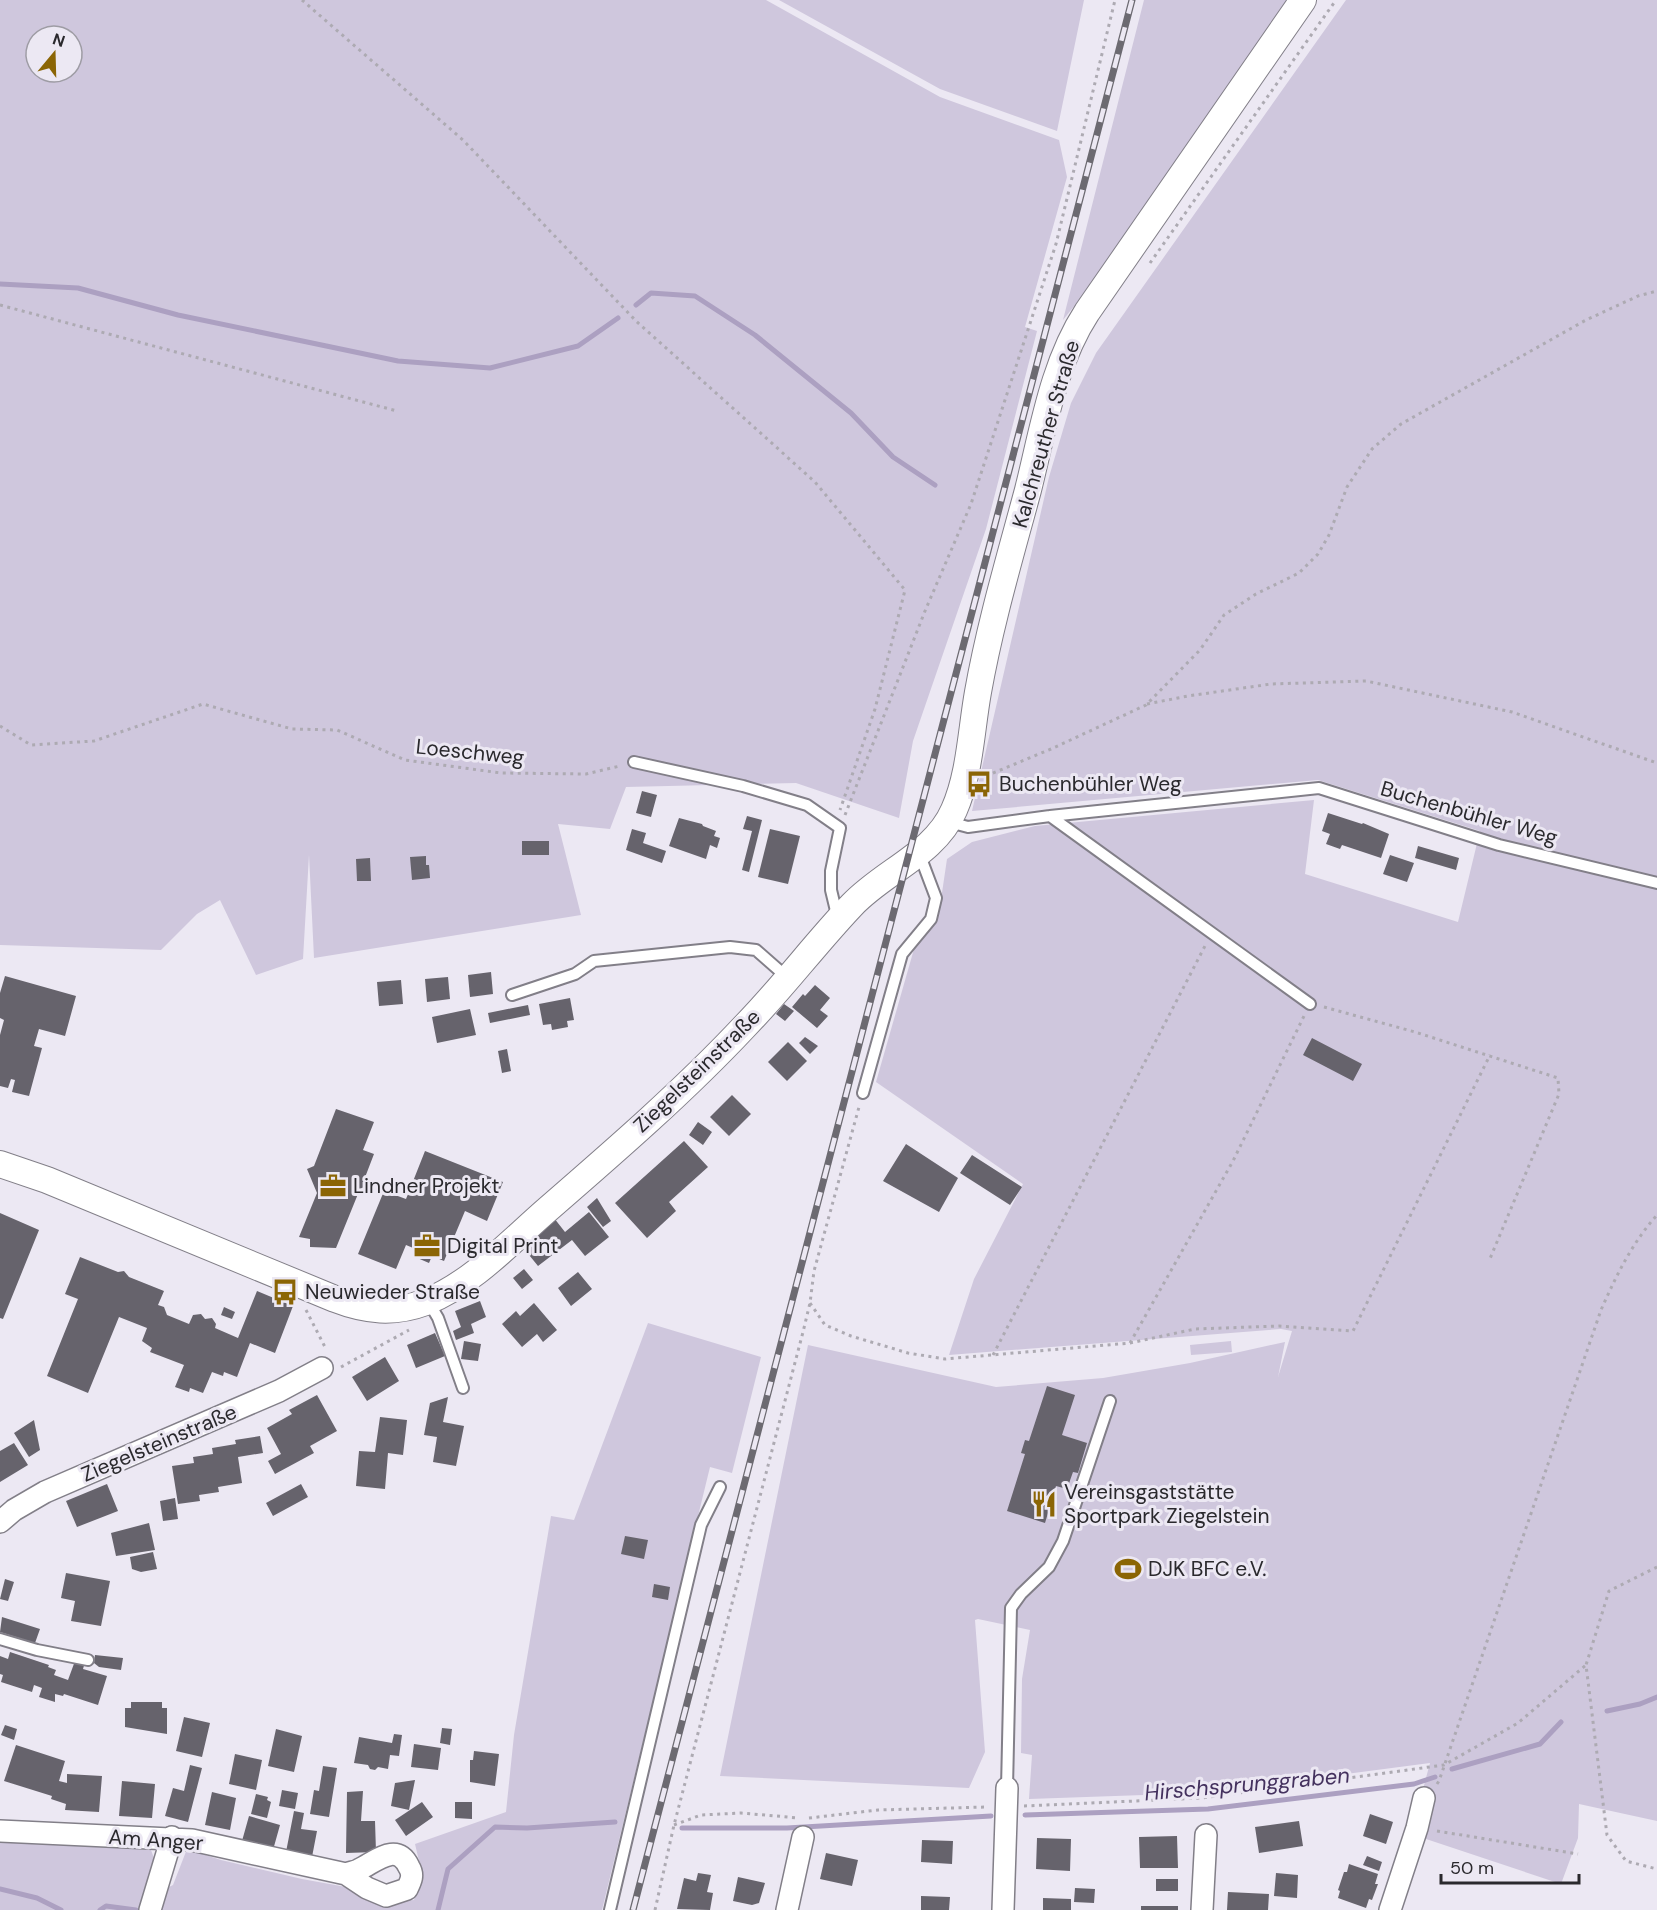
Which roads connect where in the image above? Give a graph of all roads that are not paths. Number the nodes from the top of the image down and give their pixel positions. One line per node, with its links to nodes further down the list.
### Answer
1 (1303, 0): 4 (street, Kalchreuther Straße)
2 (634, 762): 7 (lane)
3 (1050, 816): 4 (lane, Buchenbühler Weg); 6 (lane, Buchenbühler Weg); 10 (lane)
4 (948, 822): 5 (street, Ziegelsteinstraße)
5 (919, 853): 7 (street, Ziegelsteinstraße); 11 (lane)
6 (1657, 883)
7 (838, 919): 8 (street, Ziegelsteinstraße)
8 (789, 979): 9 (lane); 13 (street, Ziegelsteinstraße)
9 (512, 995)
10 (1310, 1004)
11 (863, 1093)
12 (0, 1164): 13 (street)
13 (428, 1301): 15 (lane)
14 (324, 1358): 18 (street, Ziegelsteinstraße)
15 (463, 1388)
16 (1110, 1401): 21 (lane)
17 (720, 1487): 29 (lane)
18 (0, 1522)
19 (0, 1639): 20 (lane)
20 (88, 1660)
21 (1007, 1797): 31 (street)
22 (1424, 1798): 33 (street)
23 (0, 1831): 25 (street, Am Anger)
24 (1206, 1835): 32 (street)
25 (172, 1838): 27 (street, Am Anger); 28 (street)
26 (803, 1838): 30 (street)
27 (346, 1874)
28 (150, 1910)
29 (610, 1910)
30 (787, 1910)
31 (1003, 1910)
32 (1202, 1910)
33 (1390, 1910)

